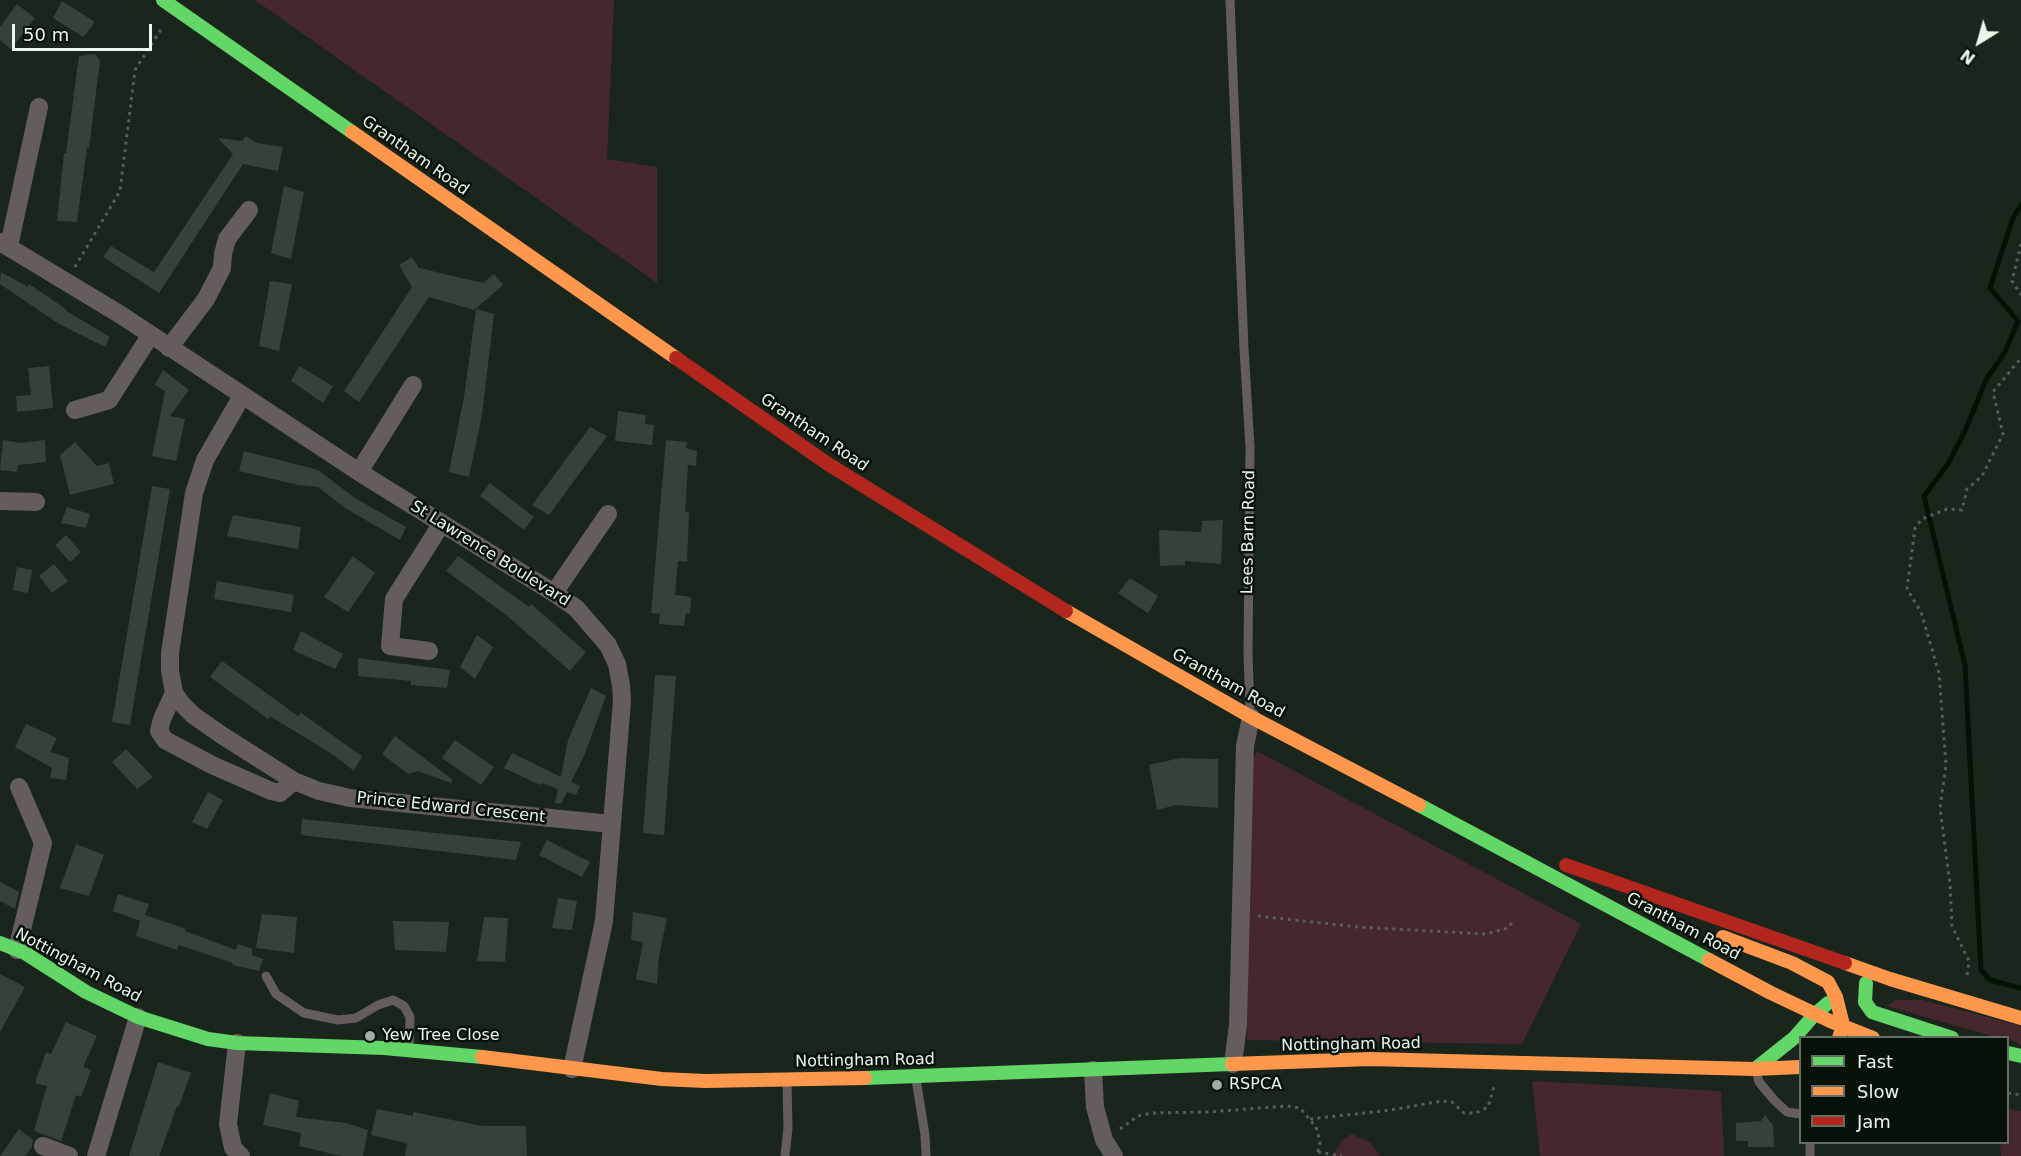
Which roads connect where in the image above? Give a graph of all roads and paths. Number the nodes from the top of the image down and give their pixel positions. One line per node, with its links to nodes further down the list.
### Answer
1 (163, 0): 24 (main road, Grantham Road)
2 (1230, 0): 24 (lane, Lees Barn Road)
3 (166, 21): 8 (path)
4 (39, 107): 6 (street)
5 (249, 210): 11 (street)
6 (4, 244): 8 (street, St Lawrence Boulevard)
7 (2021, 244): 9 (path)
8 (67, 281): 10 (street, St Lawrence Boulevard)
9 (2021, 296)
10 (150, 336): 11 (street, St Lawrence Boulevard); 15 (street)
11 (169, 348): 14 (street, St Lawrence Boulevard)
12 (2021, 358): 38 (path)
13 (413, 385): 16 (street)
14 (242, 396): 16 (street, St Lawrence Boulevard); 23 (street)
15 (75, 410)
16 (359, 472): 20 (street, St Lawrence Boulevard)
17 (0, 501): 18 (street)
18 (36, 502)
19 (608, 514): 21 (street)
20 (442, 523): 21 (street, St Lawrence Boulevard); 22 (street)
21 (554, 593): 27 (street, St Lawrence Boulevard)
22 (429, 651)
23 (174, 693): 25 (street, Prince Edward Crescent); 25 (street)
24 (1251, 717): 28 (main road, Grantham Road); 31 (street, Lees Barn Road)
25 (294, 781): 27 (street, Prince Edward Crescent)
26 (19, 787): 34 (street)
27 (611, 824): 50 (street, St Lawrence Boulevard)
28 (1481, 837): 29 (main road, Grantham Road); 40 (main road, Grantham Road)
29 (1618, 882): 30 (main road); 36 (main road, Grantham Road)
30 (1653, 910)
31 (1241, 914): 32 (path); 48 (street, Lees Barn Road)
32 (1514, 920)
33 (1706, 930): 39 (main road)
34 (8, 946): 41 (main road, Nottingham Road)
35 (266, 976): 47 (lane)
36 (1890, 979): 37 (main road); 42 (main road, Grantham Road)
37 (1866, 983): 39 (main road); 45 (main road)
38 (1966, 984)
39 (1836, 997): 40 (main road); 43 (main road)
40 (1815, 1014): 43 (main road, Grantham Road); 51 (main road)
41 (138, 1017): 46 (main road, Nottingham Road); 62 (street)
42 (2021, 1018)
43 (1841, 1031): 44 (main road, Grantham Road)
44 (1864, 1036)
45 (1946, 1036)
46 (237, 1042): 47 (main road, Nottingham Road); 63 (street)
47 (408, 1051): 50 (main road, Nottingham Road)
48 (1233, 1064): 51 (main road, Nottingham Road); 52 (main road, Nottingham Road)
49 (1799, 1067): 51 (main road, Nottingham Road)
50 (572, 1069): 55 (main road, Nottingham Road)
51 (1755, 1069): 56 (lane)
52 (1094, 1070): 54 (main road, Nottingham Road); 58 (street)
53 (1496, 1075): 57 (path)
54 (915, 1077): 55 (main road, Nottingham Road); 65 (lane)
55 (787, 1080): 64 (lane)
56 (1799, 1114)
57 (1310, 1119): 58 (path); 60 (path)
58 (1104, 1140): 66 (street)
59 (43, 1146): 61 (street)
60 (1318, 1154): 67 (path)
61 (69, 1156)
62 (96, 1156)
63 (241, 1156)
64 (785, 1156)
65 (926, 1156)
66 (1114, 1156)
67 (1341, 1156)

